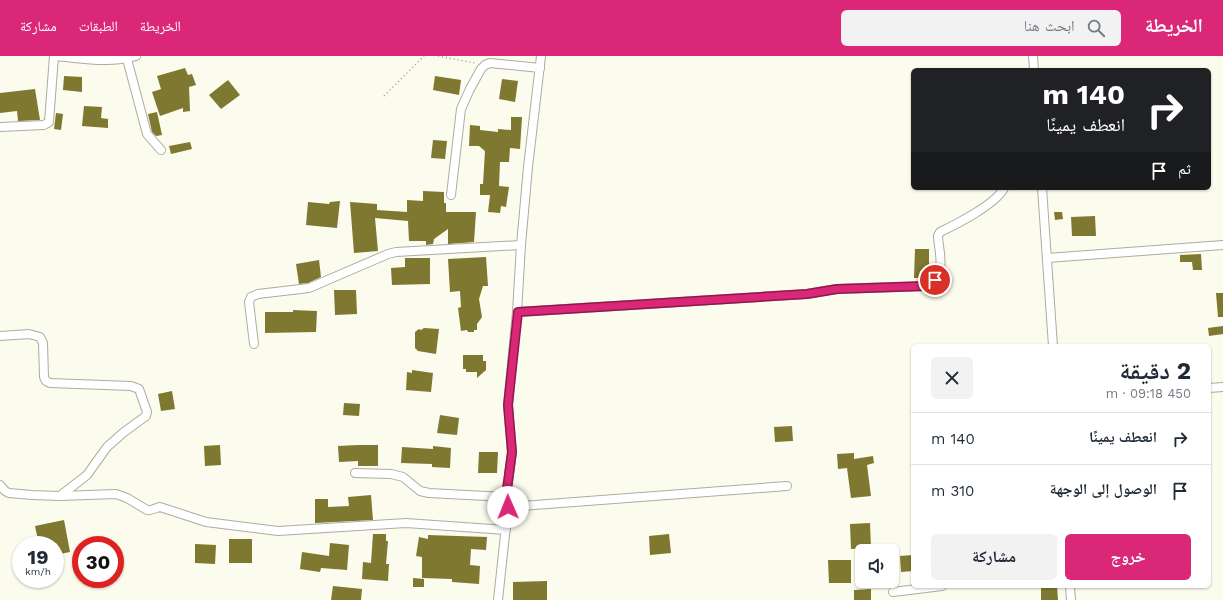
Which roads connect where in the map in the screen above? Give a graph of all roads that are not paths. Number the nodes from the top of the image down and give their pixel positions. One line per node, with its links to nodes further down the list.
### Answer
1 (136, 56): 5 (street)
2 (541, 56): 6 (street)
3 (1033, 56): 7 (street)
4 (107, 58): 5 (street); 8 (street)
5 (127, 59): 9 (street)
6 (540, 68): 12 (street); 13 (street)
7 (1034, 68)
8 (0, 127)
9 (161, 150)
10 (1003, 190): 16 (street)
11 (1042, 190): 15 (street)
12 (451, 195)
13 (521, 245): 16 (street); 18 (street)
14 (1223, 245): 15 (street)
15 (1047, 258): 19 (street)
16 (518, 312): 26 (street)
17 (0, 336): 25 (street)
18 (254, 344)
19 (1053, 344)
20 (1223, 387): 21 (street)
21 (1211, 388)
22 (355, 473): 26 (street)
23 (0, 485): 25 (street)
24 (787, 486): 27 (street)
25 (60, 496): 28 (street)
26 (506, 497): 27 (street)
27 (508, 507): 28 (street)
28 (506, 530): 32 (street)
29 (926, 588): 31 (street)
30 (1070, 588): 33 (street)
31 (893, 592)
32 (498, 600)
33 (1071, 600)

